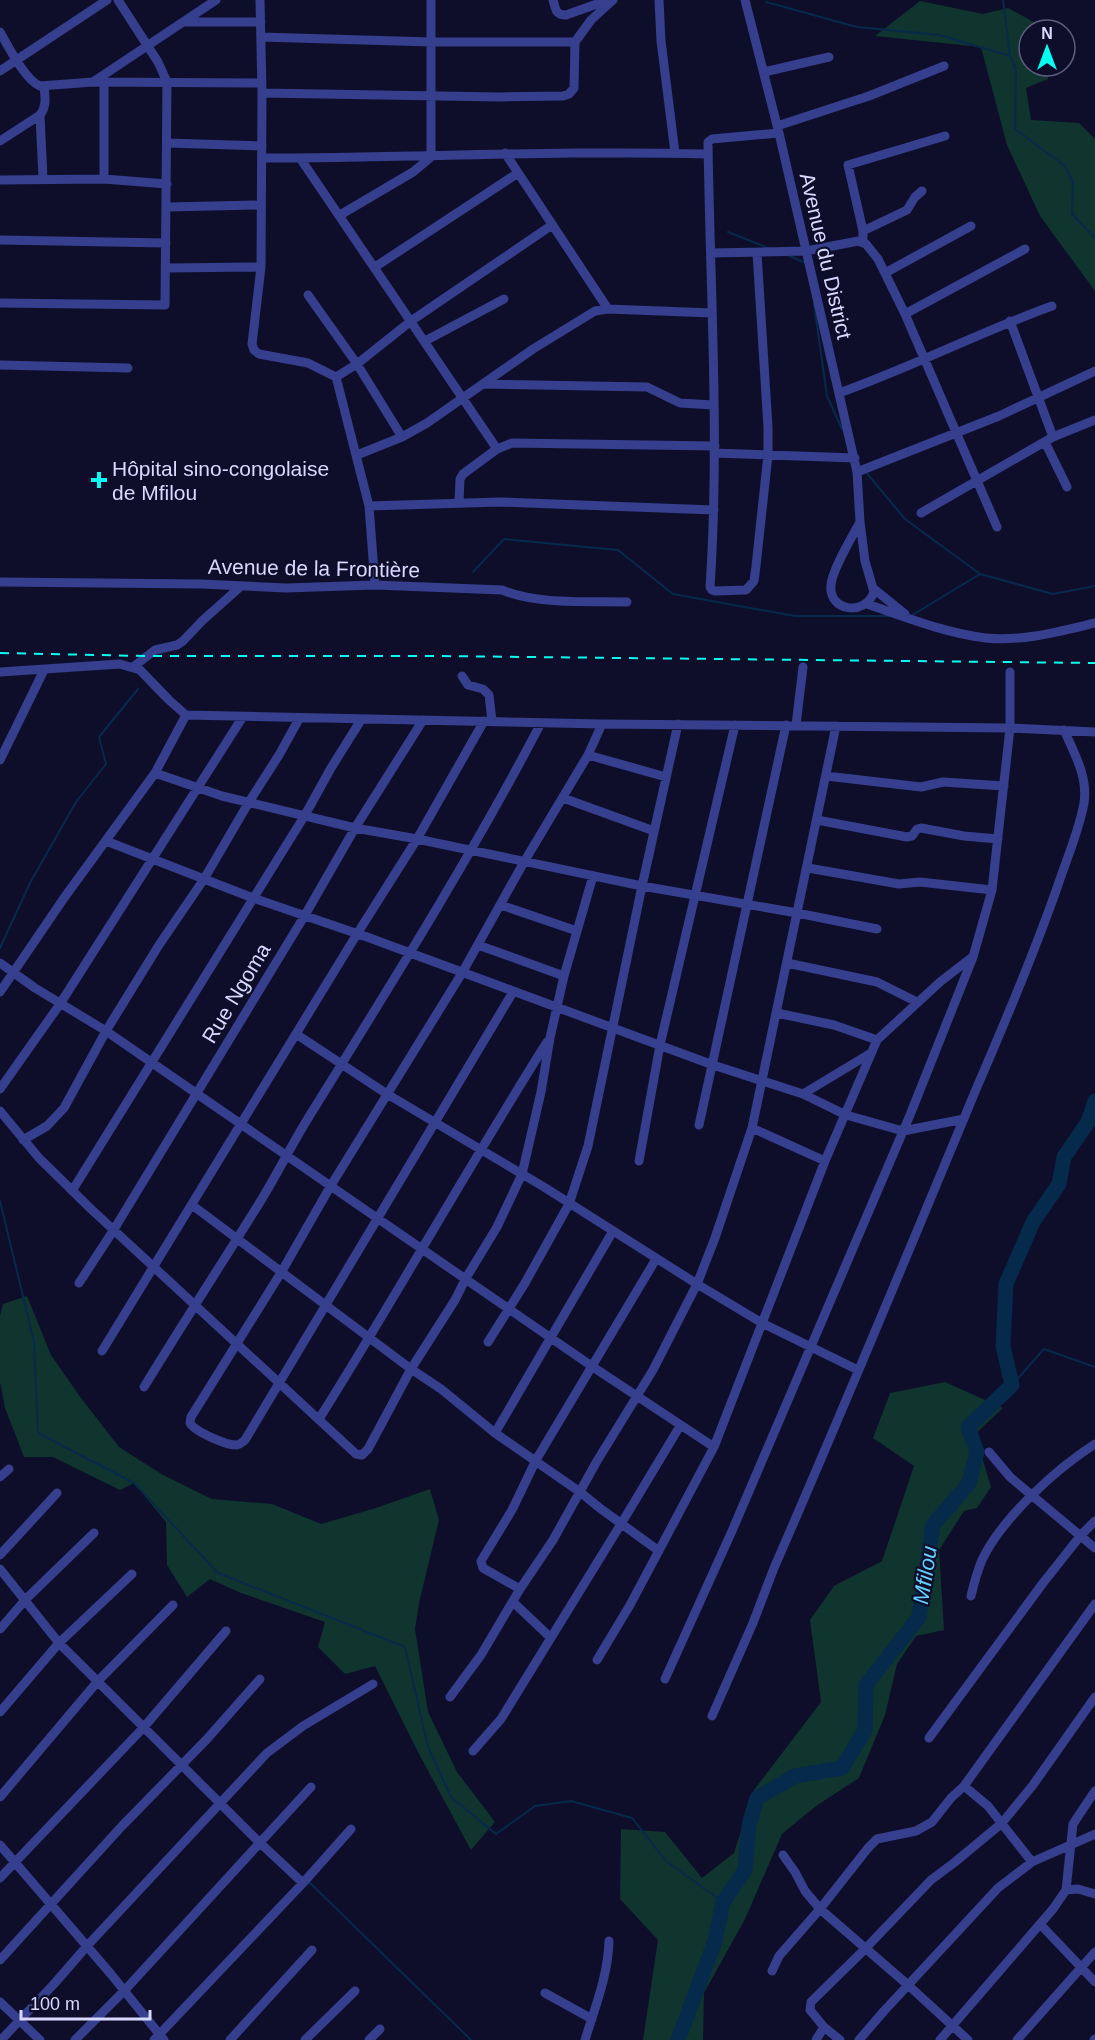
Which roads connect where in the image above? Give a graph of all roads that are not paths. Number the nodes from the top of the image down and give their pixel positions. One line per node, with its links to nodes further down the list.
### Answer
1 (107, 0): 19 (street)
2 (118, 0): 17 (street)
3 (216, 0): 11 (street)
4 (260, 0): 12 (street)
5 (431, 0): 15 (street)
6 (552, 0): 7 (street)
7 (608, 0)
8 (613, 0): 16 (street)
9 (659, 0): 37 (street)
10 (745, 0): 22 (street, Avenue du District)
11 (183, 22): 12 (street); 17 (street)
12 (261, 22): 14 (street)
13 (0, 32): 19 (street)
14 (261, 37): 15 (street); 26 (street)
15 (431, 42): 16 (street); 29 (street)
16 (575, 42): 29 (street)
17 (147, 46): 23 (street); 25 (street)
18 (829, 57): 22 (street)
19 (16, 60): 21 (street); 27 (street)
20 (944, 66): 31 (street)
21 (0, 71)
22 (764, 72): 31 (street, Avenue du District)
23 (93, 82): 24 (street); 27 (street)
24 (104, 82): 25 (street); 44 (street)
25 (167, 82): 26 (street); 34 (street)
26 (262, 83): 28 (street)
27 (44, 86): 30 (street)
28 (262, 93): 29 (street); 35 (street)
29 (432, 94): 39 (street)
30 (40, 115): 33 (street); 43 (street)
31 (778, 129): 38 (street); 58 (street, Avenue du District)
32 (945, 136): 53 (street)
33 (0, 141)
34 (167, 143): 35 (street); 46 (street)
35 (262, 146): 40 (street)
36 (505, 153): 37 (street); 39 (street); 42 (street)
37 (675, 153): 38 (street)
38 (708, 154): 59 (street)
39 (431, 157): 41 (street); 50 (street)
40 (262, 158): 41 (street); 48 (street)
41 (300, 158): 50 (street)
42 (518, 173): 51 (street); 62 (street)
43 (43, 179): 44 (street); 45 (street)
44 (104, 179): 46 (street)
45 (0, 180)
46 (167, 184): 49 (street)
47 (922, 191): 53 (street)
48 (261, 205): 49 (street); 61 (street)
49 (167, 207): 56 (street)
50 (340, 215): 62 (street)
51 (552, 225): 69 (street); 72 (street)
52 (971, 226): 64 (street)
53 (863, 231): 55 (street)
54 (0, 240): 56 (street)
55 (863, 242): 58 (street); 64 (street)
56 (166, 243): 63 (street)
57 (1025, 249): 71 (street)
58 (806, 251): 60 (street); 82 (street, Avenue du District)
59 (711, 253): 60 (street); 70 (street)
60 (757, 253): 93 (street)
61 (261, 267): 63 (street); 80 (street)
62 (375, 267): 72 (street)
63 (166, 268): 67 (street)
64 (885, 273): 71 (street)
65 (308, 295): 76 (street)
66 (504, 299): 74 (street)
67 (0, 303)
68 (1052, 306): 73 (street)
69 (608, 309): 70 (street); 81 (street)
70 (712, 313): 85 (street)
71 (906, 314): 75 (street)
72 (411, 321): 74 (street); 76 (street)
73 (1010, 321): 75 (street); 83 (street)
74 (425, 341): 84 (street)
75 (926, 359): 82 (street); 87 (street)
76 (357, 364): 80 (street); 88 (street)
77 (0, 365): 78 (street)
78 (128, 368)
79 (1095, 372): 83 (street)
80 (336, 376): 92 (street)
81 (483, 384): 84 (street); 85 (street)
82 (839, 393): 94 (street, Avenue du District)
83 (1039, 398): 87 (street); 89 (street)
84 (463, 399): 88 (street); 90 (street)
85 (713, 405): 91 (street)
86 (1095, 420): 89 (street)
87 (957, 433): 95 (street); 96 (street)
88 (402, 437): 92 (street)
89 (1049, 440): 96 (street); 97 (street)
90 (497, 449): 91 (street); 98 (street)
91 (715, 450): 93 (street); 100 (street)
92 (357, 455): 99 (street)
93 (768, 455): 94 (street); 100 (street)
94 (855, 458): 95 (street, Avenue du District)
95 (857, 472): 102 (street, Avenue du District)
96 (976, 481): 101 (street); 103 (street)
97 (1067, 487)
98 (459, 502): 99 (street); 100 (street)
99 (369, 506): 105 (street)
100 (714, 510)
101 (921, 513)
102 (860, 522): 107 (street, Avenue du District); 109 (street)
103 (997, 527)
104 (0, 582): 106 (street, Avenue de la Frontière)
105 (375, 585): 106 (street, Avenue de la Frontière); 108 (street, Avenue de la Frontière)
106 (240, 587): 112 (street)
107 (874, 589): 109 (street); 110 (street)
108 (627, 602)
109 (867, 604): 110 (street)
110 (911, 619): 111 (street)
111 (1095, 623)
112 (133, 667): 114 (street); 118 (street)
113 (802, 667): 129 (street)
114 (44, 670): 115 (street); 134 (street)
115 (0, 672)
116 (1010, 672): 131 (street)
117 (462, 676): 123 (street)
118 (186, 715): 119 (street); 137 (street)
119 (242, 718): 120 (street); 143 (street)
120 (299, 719): 121 (street); 145 (street)
121 (361, 720): 122 (street); 146 (street)
122 (423, 720): 123 (street); 148 (street, Rue Ngoma)
123 (488, 721): 124 (street); 150 (street)
124 (541, 723): 125 (street); 153 (street)
125 (602, 724): 126 (street); 135 (street)
126 (678, 724): 127 (street); 139 (street)
127 (735, 724): 128 (street); 161 (street)
128 (786, 725): 129 (street); 164 (street)
129 (796, 725): 130 (street)
130 (836, 726): 131 (street); 138 (street)
131 (1010, 728): 132 (street); 142 (street)
132 (1064, 730): 133 (street); 140 (street)
133 (1095, 732)
134 (3, 746): 136 (street)
135 (588, 755): 139 (street); 144 (street)
136 (0, 760)
137 (155, 773): 143 (street); 152 (street)
138 (826, 776): 142 (street); 147 (street)
139 (666, 777): 149 (street)
140 (1085, 784): 141 (street); 201 (street)
141 (1095, 785)
142 (1004, 786): 151 (street)
143 (197, 788): 145 (street); 154 (street)
144 (563, 798): 149 (street); 155 (street)
145 (249, 802): 146 (street); 158 (street)
146 (305, 815): 148 (street); 162 (street)
147 (817, 820): 151 (street); 156 (street)
148 (355, 828): 150 (street); 166 (street, Rue Ngoma)
149 (654, 831): 159 (street)
150 (417, 839): 153 (street); 169 (street)
151 (998, 839): 160 (street)
152 (106, 841): 154 (street); 175 (street)
153 (471, 850): 155 (street); 171 (street)
154 (153, 858): 158 (street); 181 (street)
155 (524, 862): 157 (street); 163 (street)
156 (808, 868): 160 (street); 165 (street)
157 (593, 876): 159 (street); 168 (street)
158 (204, 879): 162 (street); 185 (street)
159 (642, 886): 161 (street); 184 (street)
160 (992, 890): 172 (street)
161 (694, 896): 164 (street); 189 (street)
162 (254, 898): 166 (street); 191 (street)
163 (501, 905): 168 (street); 170 (street)
164 (746, 905): 165 (street); 193 (street)
165 (797, 913): 167 (street); 174 (street)
166 (305, 915): 169 (street); 196 (street, Rue Ngoma)
167 (877, 930)
168 (577, 931): 177 (street)
169 (357, 934): 171 (street); 186 (street)
170 (478, 945): 176 (street); 177 (street)
171 (409, 953): 176 (street); 192 (street)
172 (973, 957): 180 (street); 206 (street)
173 (0, 963): 175 (street)
174 (787, 963): 180 (street); 183 (street)
175 (14, 972): 178 (street); 181 (street)
176 (462, 973): 179 (street); 197 (street)
177 (564, 976): 182 (street)
178 (0, 992)
179 (513, 992): 182 (street); 202 (street)
180 (917, 1002): 188 (street)
181 (60, 1004): 185 (street); 195 (street)
182 (557, 1008): 184 (street); 187 (street)
183 (777, 1012): 188 (street); 194 (street)
184 (612, 1028): 189 (street); 215 (street)
185 (106, 1031): 191 (street); 207 (street)
186 (296, 1034): 192 (street); 203 (street)
187 (550, 1038): 208 (street); 212 (street)
188 (878, 1040): 190 (street)
189 (660, 1045): 193 (street); 210 (street)
190 (872, 1053): 198 (street); 200 (street)
191 (150, 1063): 196 (street); 214 (street)
192 (342, 1065): 197 (street); 209 (street)
193 (713, 1065): 194 (street); 204 (street)
194 (762, 1081): 198 (street); 205 (street)
195 (0, 1089)
196 (196, 1094): 203 (street); 218 (street, Rue Ngoma)
197 (387, 1094): 202 (street); 213 (street)
198 (803, 1094): 200 (street)
199 (0, 1111): 207 (street)
200 (846, 1115): 206 (street); 211 (street)
201 (964, 1119): 206 (street); 240 (street)
202 (435, 1122): 208 (street); 217 (street)
203 (240, 1124): 209 (street); 216 (street)
204 (699, 1125)
205 (752, 1128): 211 (street); 227 (street)
206 (903, 1131): 236 (street)
207 (23, 1140): 214 (street)
208 (480, 1149): 212 (street); 221 (street)
209 (286, 1156): 213 (street); 220 (street)
210 (639, 1161)
211 (825, 1161): 231 (street)
212 (522, 1174): 215 (street); 225 (street)
213 (330, 1187): 217 (street); 224 (street)
214 (72, 1191): 218 (street)
215 (569, 1203): 219 (street); 230 (street)
216 (192, 1205): 220 (street); 223 (street)
217 (377, 1218): 221 (street); 228 (street)
218 (113, 1231): 223 (street); 226 (street, Rue Ngoma)
219 (613, 1231): 222 (street); 232 (street)
220 (236, 1238): 224 (street); 229 (street)
221 (421, 1249): 225 (street); 233 (street)
222 (656, 1259): 227 (street); 238 (street)
223 (153, 1267): 229 (street); 237 (street)
224 (282, 1271): 228 (street); 235 (street)
225 (465, 1278): 230 (street); 239 (street)
226 (79, 1283)
227 (697, 1284): 231 (street); 243 (street)
228 (325, 1304): 233 (street); 241 (street)
229 (194, 1306): 235 (street); 242 (street)
230 (509, 1309): 232 (street); 234 (street)
231 (762, 1323): 236 (street); 248 (street)
232 (550, 1336): 238 (street); 246 (street)
233 (369, 1338): 239 (street); 244 (street)
234 (488, 1342)
235 (237, 1344): 241 (street); 241 (street)
236 (811, 1348): 240 (street); 277 (street)
237 (102, 1350)
238 (593, 1367): 243 (street); 250 (street)
239 (411, 1369): 244 (street); 246 (street)
240 (858, 1370): 283 (street)
241 (280, 1382): 244 (street)
242 (144, 1387)
243 (637, 1396): 245 (street); 253 (street)
244 (318, 1419)
245 (680, 1426): 248 (street); 257 (street)
246 (495, 1432): 250 (street)
247 (1095, 1444): 255 (street)
248 (714, 1446): 261 (street)
249 (989, 1452): 255 (street)
250 (536, 1460): 253 (street); 265 (street)
251 (9, 1469): 252 (street)
252 (0, 1478)
253 (580, 1491): 257 (street); 265 (street)
254 (57, 1493): 262 (street)
255 (1031, 1497): 259 (street); 266 (street)
256 (1095, 1521): 259 (street)
257 (621, 1524): 261 (street); 273 (street)
258 (94, 1533): 267 (street)
259 (1081, 1535): 260 (street); 285 (street)
260 (1095, 1548)
261 (659, 1551): 275 (street)
262 (0, 1555)
263 (0, 1569): 267 (street)
264 (132, 1574): 274 (street)
265 (520, 1589): 268 (street)
266 (971, 1596)
267 (26, 1599): 271 (street); 274 (street)
268 (513, 1602): 273 (street); 280 (street)
269 (1095, 1604): 288 (street)
270 (172, 1605): 278 (street)
271 (0, 1629)
272 (226, 1631): 284 (street)
273 (551, 1638): 286 (street)
274 (59, 1643): 278 (street); 282 (street)
275 (597, 1660)
276 (260, 1679): 287 (street)
277 (665, 1679)
278 (98, 1681): 284 (street); 291 (street)
279 (373, 1684): 292 (street)
280 (450, 1697)
281 (1095, 1697): 293 (street)
282 (0, 1712)
283 (712, 1716)
284 (144, 1727): 287 (street); 300 (street)
285 (929, 1738)
286 (472, 1751)
287 (182, 1765): 292 (street); 306 (street)
288 (964, 1786): 293 (street); 307 (street)
289 (311, 1787): 296 (street)
290 (1095, 1791): 297 (street)
291 (0, 1797)
292 (220, 1804): 296 (street); 310 (street)
293 (1002, 1823): 301 (street); 311 (street)
294 (351, 1829): 303 (street)
295 (1095, 1833): 297 (street)
296 (259, 1842): 303 (street); 319 (street)
297 (1071, 1844): 301 (street); 304 (street)
298 (0, 1845): 300 (street)
299 (783, 1855): 307 (street)
300 (15, 1862): 302 (street); 306 (street)
301 (1032, 1862): 318 (street)
302 (0, 1878)
303 (303, 1883): 328 (street)
304 (1066, 1890): 305 (street); 308 (street)
305 (1095, 1894)
306 (51, 1905): 310 (street); 314 (street)
307 (820, 1909): 311 (street); 316 (street)
308 (1040, 1924): 315 (street); 325 (street)
309 (609, 1941): 323 (street)
310 (87, 1946): 319 (street); 324 (street)
311 (866, 1949): 318 (street); 326 (street)
312 (312, 1950): 332 (street)
313 (1095, 1952): 315 (street)
314 (0, 1960)
315 (1082, 1967): 317 (street); 341 (street)
316 (772, 1971)
317 (1095, 1982)
318 (908, 1985): 325 (street); 338 (street)
319 (125, 1990): 328 (street); 331 (street)
320 (355, 1991): 333 (street)
321 (545, 1993): 323 (street)
322 (0, 2002): 324 (street)
323 (592, 2019): 335 (street)
324 (18, 2020): 329 (street); 330 (street)
325 (953, 2026): 339 (street); 340 (street)
326 (824, 2027): 336 (street); 337 (street)
327 (380, 2029): 334 (street)
328 (159, 2038)
329 (1, 2040)
330 (40, 2040)
331 (75, 2040)
332 (230, 2040)
333 (305, 2040)
334 (369, 2040)
335 (585, 2040)
336 (816, 2040)
337 (840, 2040)
338 (860, 2040)
339 (940, 2040)
340 (968, 2040)
341 (1017, 2040)

